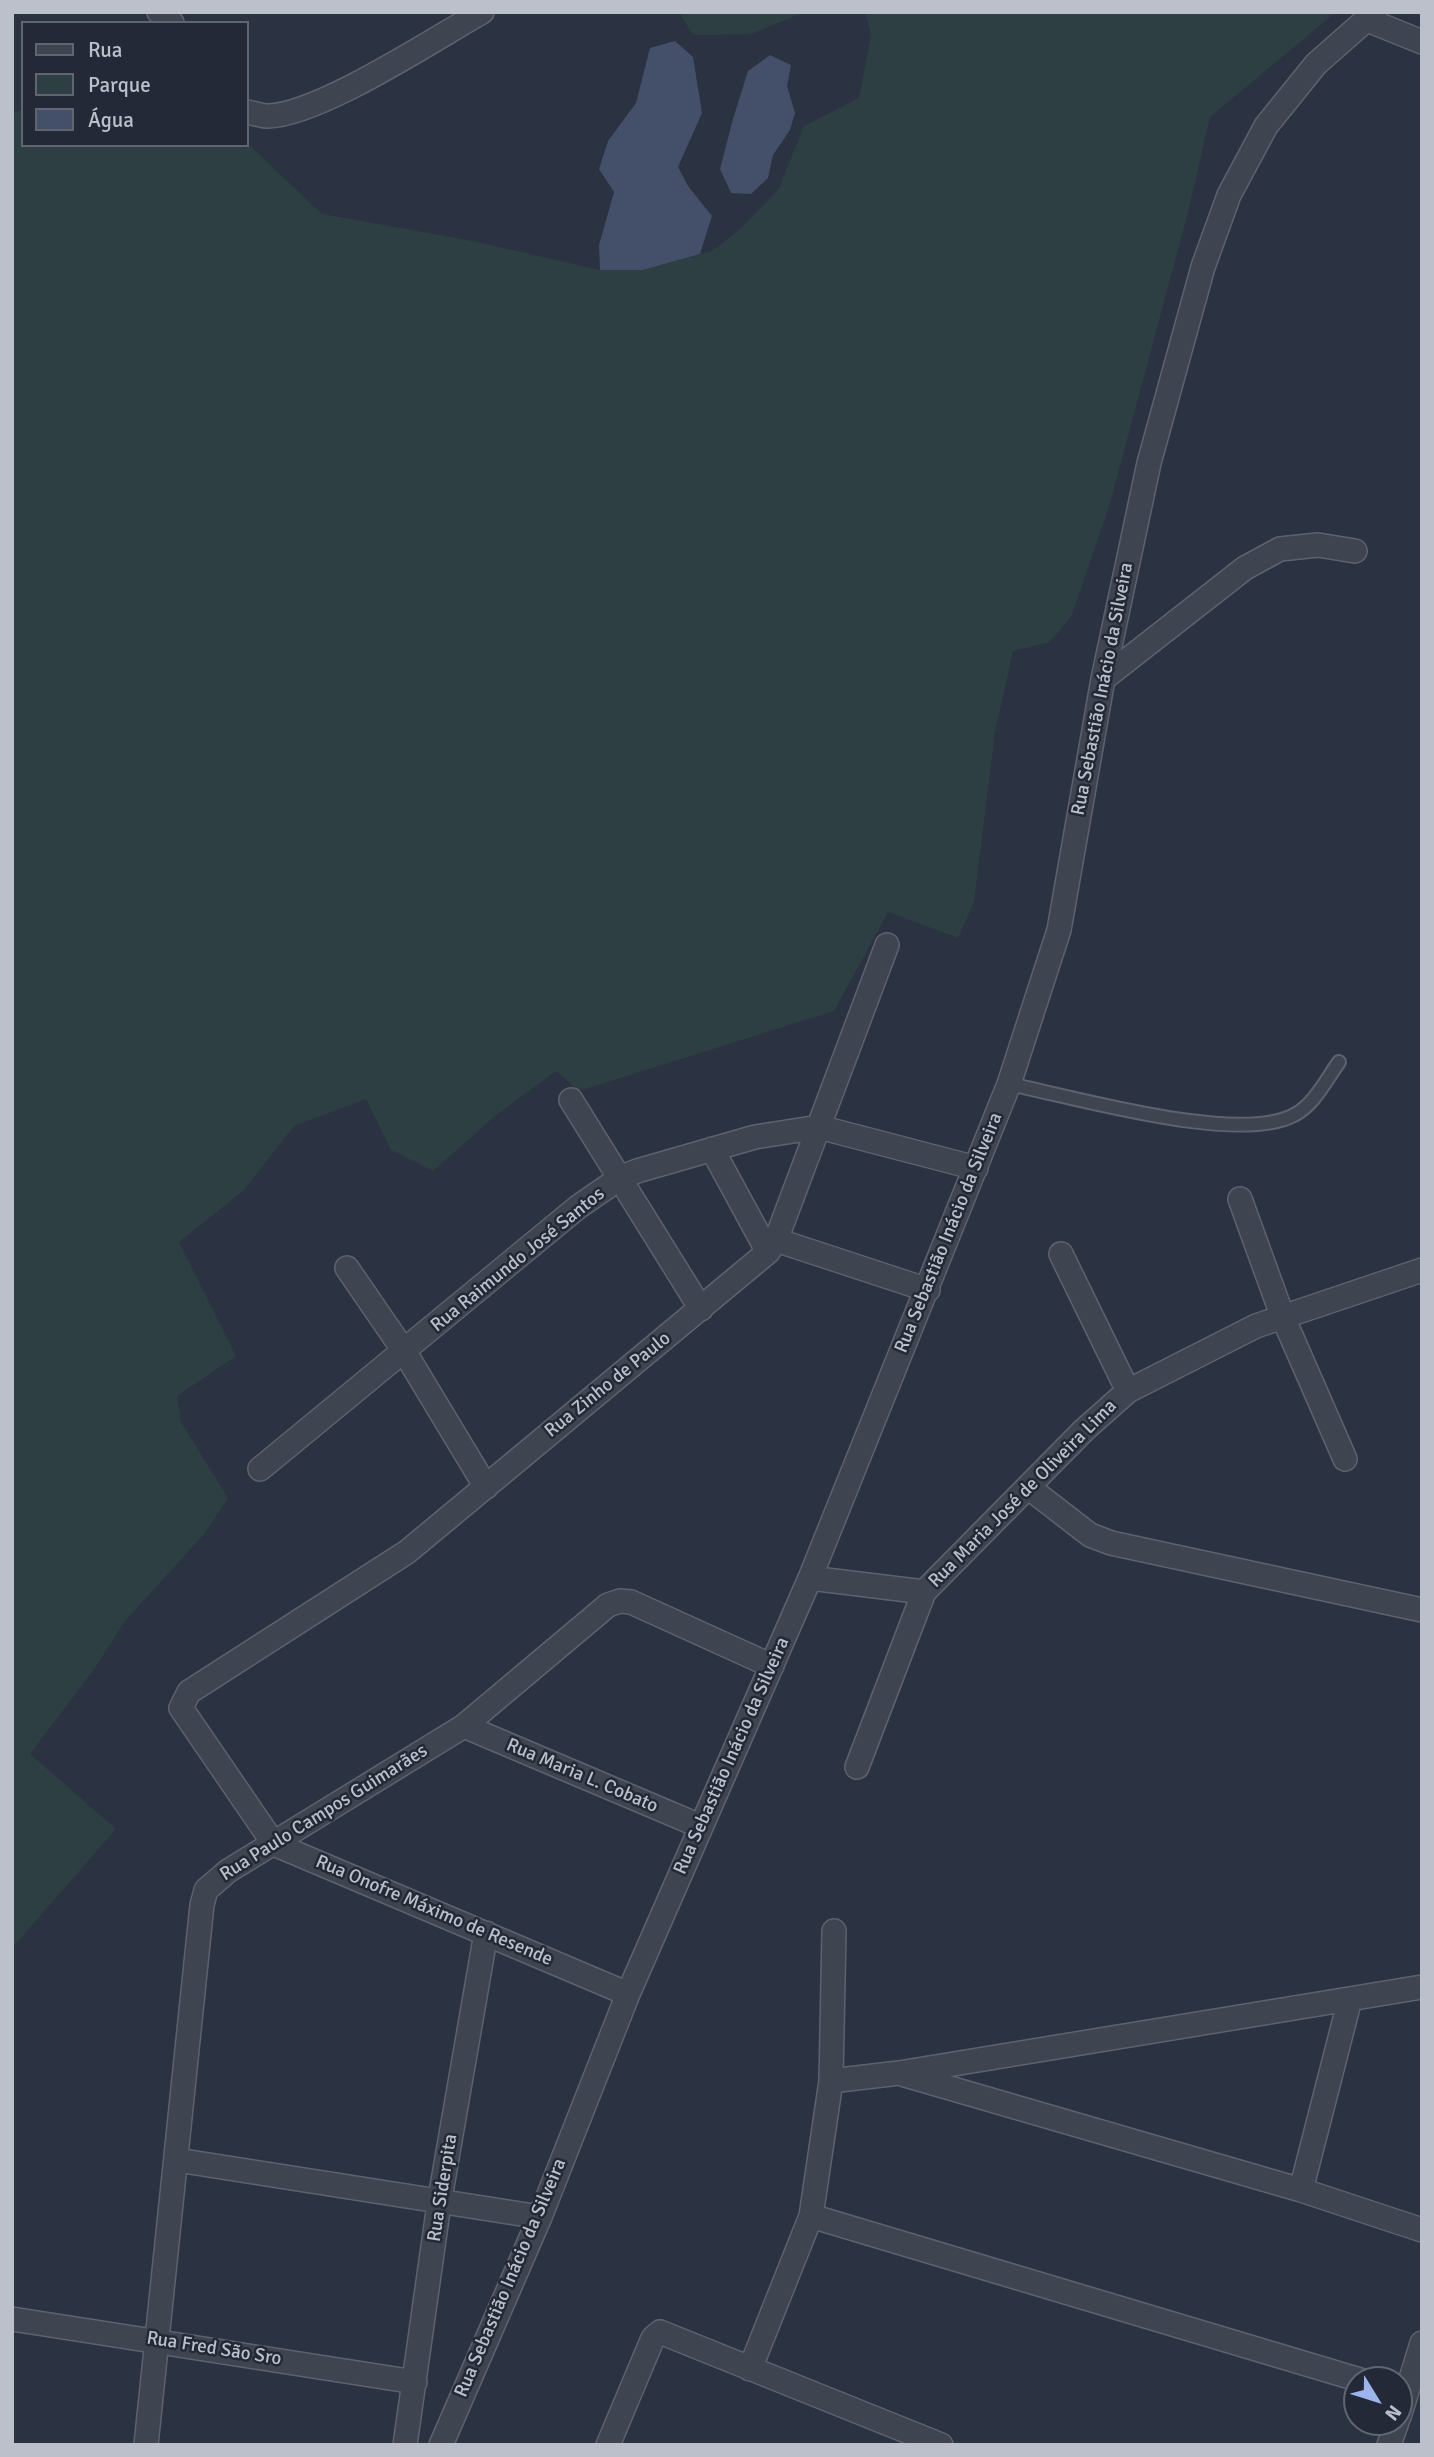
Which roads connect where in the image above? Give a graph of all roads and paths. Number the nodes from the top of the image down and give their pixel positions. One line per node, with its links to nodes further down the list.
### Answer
1 (482, 12): 4 (street)
2 (1370, 15): 3 (street); 6 (street, Rua Sebastião Inácio da Silveira)
3 (1422, 42)
4 (248, 112)
5 (1355, 551): 6 (street)
6 (1104, 679): 9 (street, Rua Sebastião Inácio da Silveira)
7 (887, 945): 11 (street, Rua Zinho de Paulo)
8 (1339, 1062): 9 (lane)
9 (1009, 1084): 13 (street, Rua Sebastião Inácio da Silveira)
10 (571, 1100): 14 (street)
11 (819, 1127): 12 (street, Rua Raimundo José Santos); 13 (street, Rua Raimundo José Santos); 16 (street, Rua Zinho de Paulo)
12 (712, 1149): 14 (street, Rua Raimundo José Santos); 16 (street)
13 (976, 1168): 20 (street, Rua Sebastião Inácio da Silveira)
14 (620, 1178): 21 (street); 23 (street, Rua Raimundo José Santos)
15 (1240, 1199): 22 (street)
16 (772, 1246): 20 (street); 21 (street, Rua Zinho de Paulo)
17 (1061, 1254): 24 (street)
18 (347, 1268): 23 (street)
19 (1422, 1270): 22 (street, Rua Maria José de Oliveira Lima)
20 (928, 1290): 29 (street, Rua Sebastião Inácio da Silveira)
21 (701, 1309): 27 (street, Rua Zinho de Paulo)
22 (1282, 1315): 24 (street, Rua Maria José de Oliveira Lima); 25 (street)
23 (404, 1351): 26 (street, Rua Raimundo José Santos); 27 (street)
24 (1128, 1391): 28 (street, Rua Maria José de Oliveira Lima)
25 (1345, 1459)
26 (260, 1469)
27 (486, 1487): 36 (street, Rua Zinho de Paulo)
28 (1028, 1487): 30 (street, Rua Maria José de Oliveira Lima); 31 (street)
29 (810, 1578): 30 (street, Rua Maria José de Oliveira Lima); 32 (street, Rua Sebastião Inácio da Silveira)
30 (924, 1592): 34 (street)
31 (1422, 1610)
32 (772, 1666): 33 (street, Rua Paulo Campos Guimarães); 35 (street, Rua Sebastião Inácio da Silveira)
33 (464, 1726): 35 (street, Rua Maria L. Cobato); 36 (street, Rua Paulo Campos Guimarães)
34 (857, 1767)
35 (700, 1826): 40 (street, Rua Sebastião Inácio da Silveira)
36 (274, 1844): 38 (street, Rua Onofre Máximo de Resende); 44 (street, Rua Paulo Campos Guimarães)
37 (834, 1931): 43 (street)
38 (486, 1933): 40 (street, Rua Onofre Máximo de Resende); 46 (street, Rua Siderpita)
39 (1422, 1987): 41 (street)
40 (628, 1994): 48 (street, Rua Sebastião Inácio da Silveira)
41 (1350, 2000): 42 (street); 45 (street)
42 (900, 2073): 43 (street); 45 (street)
43 (831, 2081): 47 (street)
44 (177, 2161): 46 (street); 51 (street, Rua Paulo Campos Guimarães)
45 (1301, 2190): 49 (street)
46 (439, 2204): 48 (street); 56 (street, Rua Siderpita)
47 (811, 2216): 53 (street); 54 (street)
48 (540, 2217): 59 (street, Rua Sebastião Inácio da Silveira)
49 (1422, 2230)
50 (12, 2319): 51 (street, Rua Fred São Sro)
51 (158, 2339): 56 (street, Rua Fred São Sro); 57 (street, Rua Paulo Campos Guimarães)
52 (1422, 2343): 55 (street)
53 (750, 2368): 60 (street); 61 (street)
54 (1343, 2375)
55 (1413, 2379)
56 (415, 2382): 58 (street, Rua Siderpita)
57 (146, 2445)
58 (405, 2445)
59 (441, 2445)
60 (608, 2445)
61 (941, 2445)

